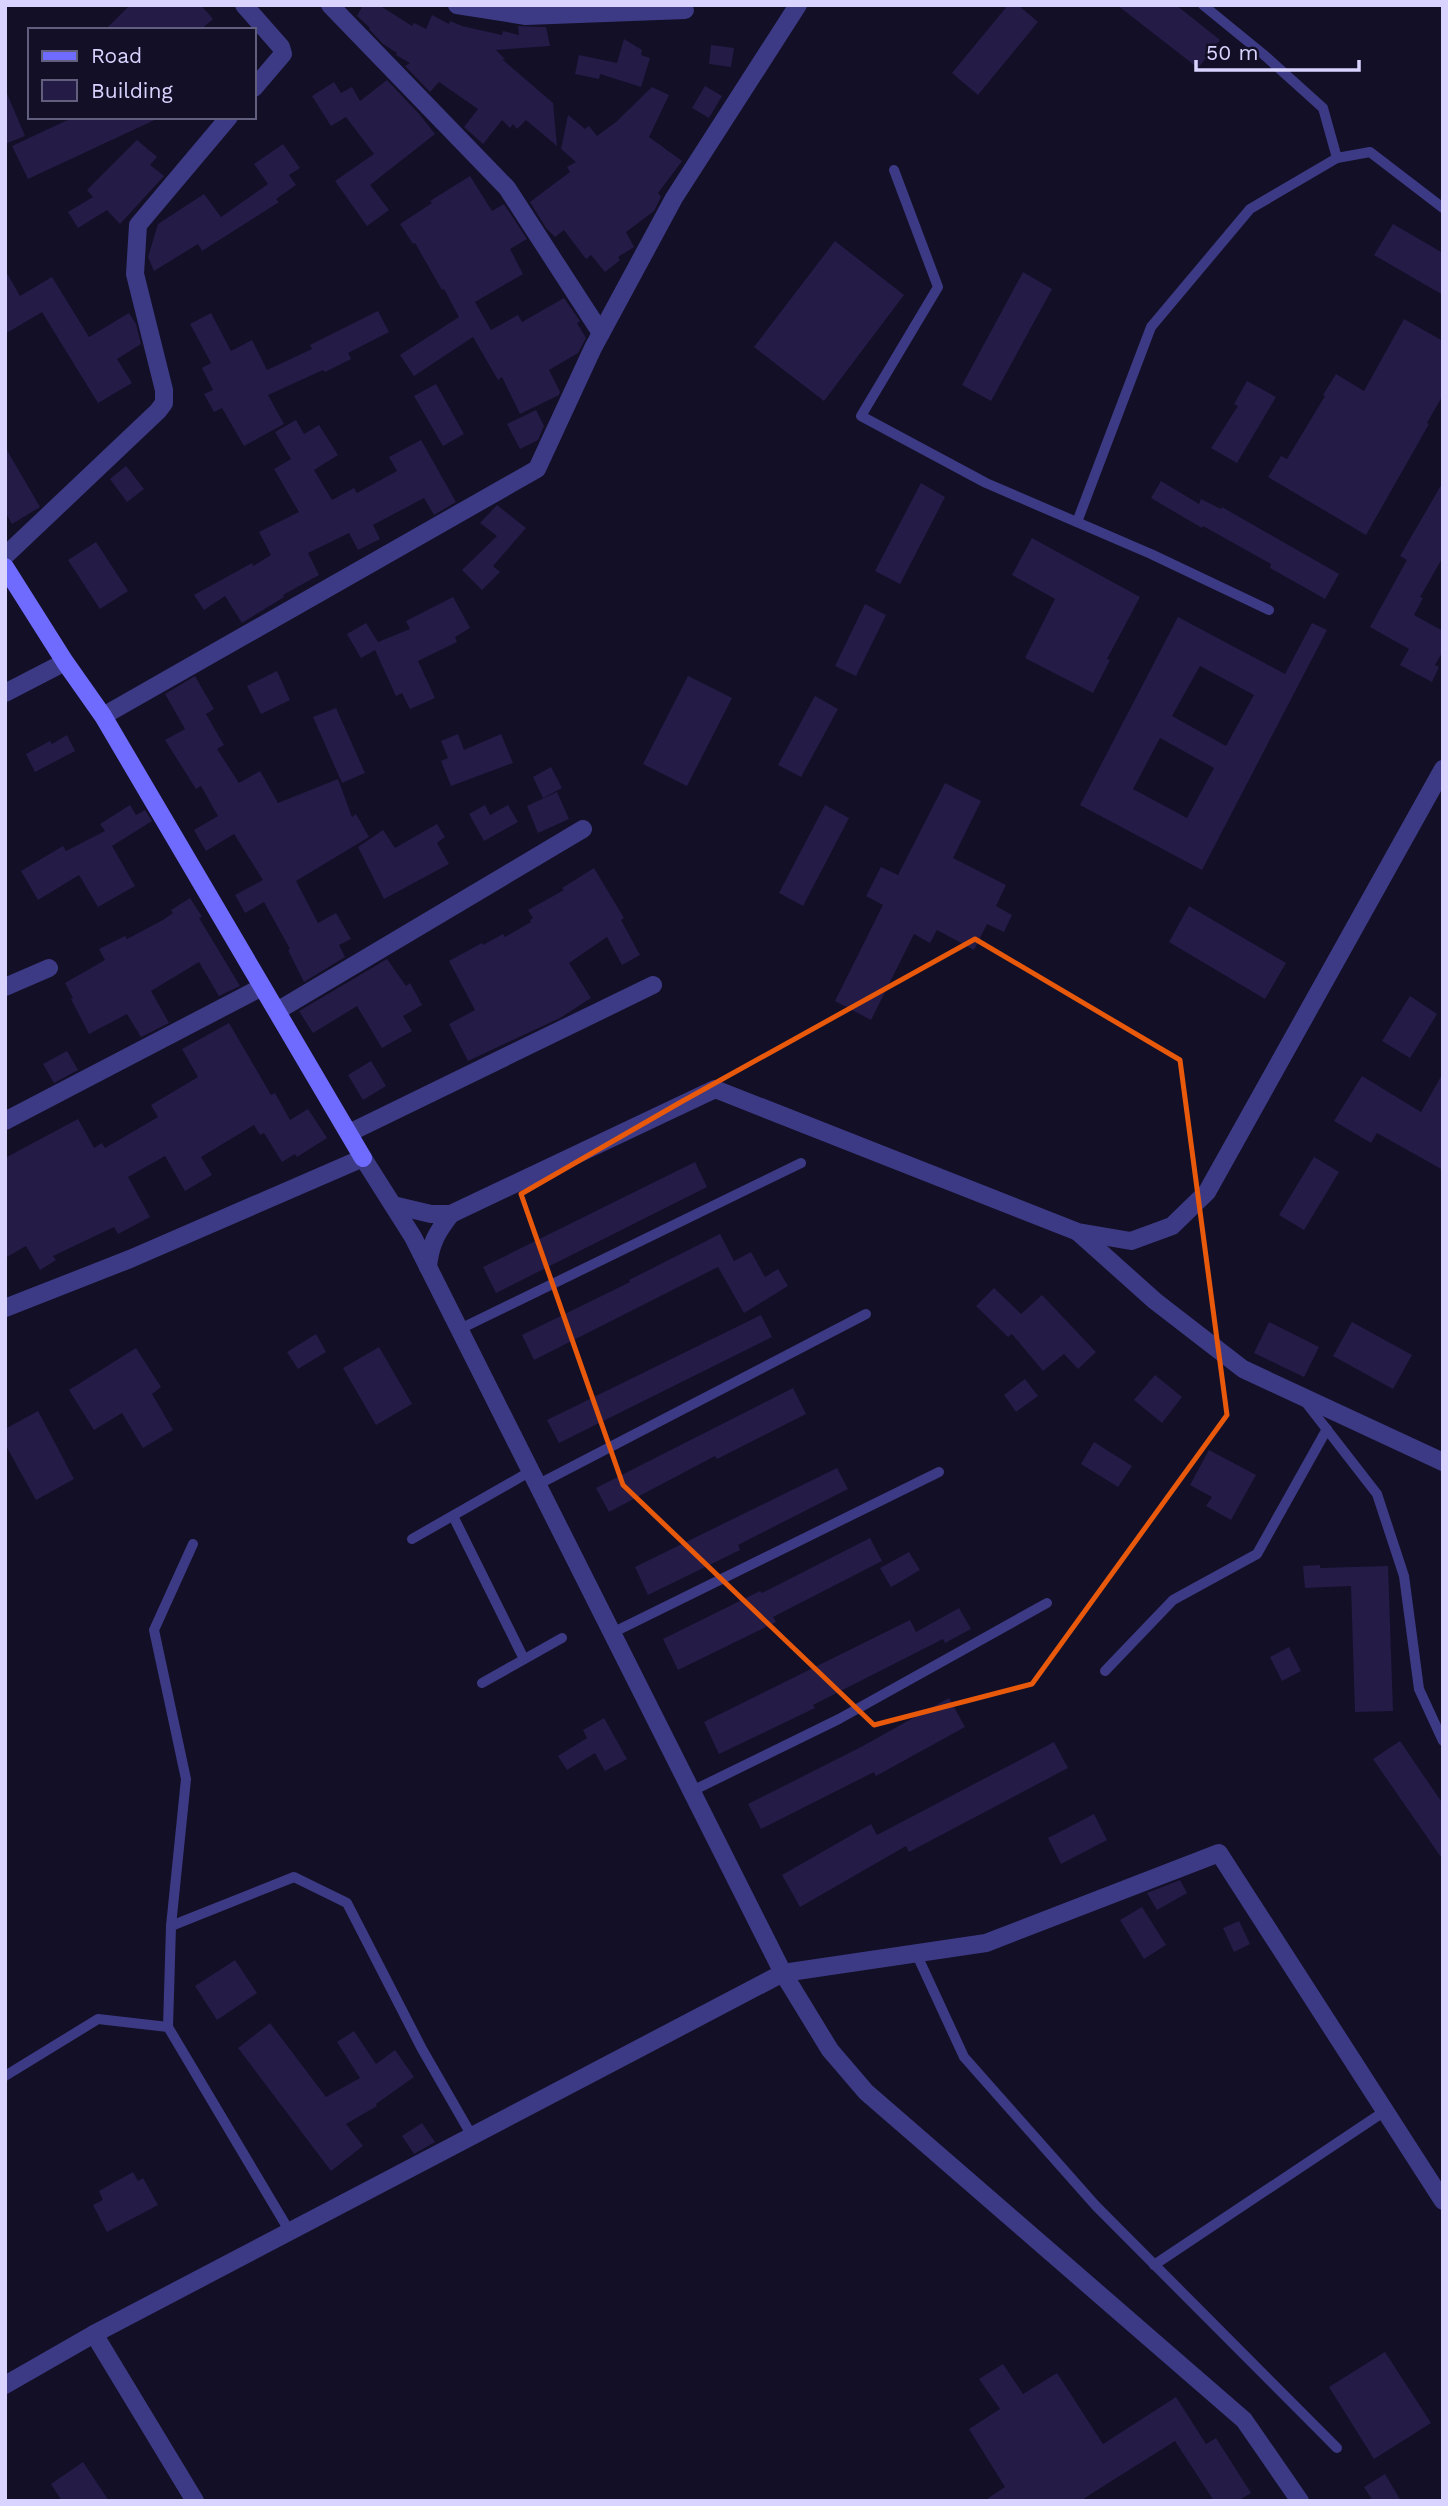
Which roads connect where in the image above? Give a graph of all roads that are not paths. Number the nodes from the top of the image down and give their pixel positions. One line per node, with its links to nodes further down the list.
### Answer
1 (244, 5): 7 (street)
2 (330, 5): 12 (street)
3 (457, 5): 6 (street)
4 (798, 5): 12 (street)
5 (1203, 5): 9 (lane)
6 (685, 10)
7 (256, 86)
8 (227, 119): 14 (street)
9 (1337, 158): 11 (lane); 13 (lane)
10 (894, 170): 13 (lane)
11 (1443, 208)
12 (601, 333): 19 (street)
13 (1077, 522): 16 (lane)
14 (5, 556)
15 (5, 567): 17 (main road)
16 (1269, 610)
17 (65, 662): 18 (street); 19 (main road)
18 (5, 693)
19 (103, 716): 25 (main road)
20 (1443, 769): 33 (street)
21 (583, 829): 26 (street)
22 (50, 968): 24 (street)
23 (653, 985): 28 (street)
24 (5, 987)
25 (262, 987): 26 (main road); 27 (street)
26 (277, 1011): 28 (main road)
27 (5, 1121)
28 (349, 1133): 29 (main road)
29 (363, 1158): 31 (street); 35 (street)
30 (802, 1163): 37 (lane)
31 (393, 1205): 32 (street); 34 (street)
32 (451, 1214): 33 (street); 34 (street)
33 (1078, 1233): 38 (street)
34 (428, 1267): 37 (street)
35 (5, 1308)
36 (866, 1314): 42 (lane)
37 (460, 1329): 42 (street)
38 (1300, 1395): 39 (lane); 40 (street)
39 (1327, 1429): 50 (lane); 52 (lane)
40 (1443, 1462)
41 (939, 1472): 47 (lane)
42 (534, 1478): 43 (lane); 47 (street)
43 (453, 1516): 44 (lane); 49 (lane)
44 (412, 1539)
45 (193, 1544): 54 (lane)
46 (1047, 1603): 53 (lane)
47 (612, 1633): 53 (street)
48 (562, 1638): 49 (lane)
49 (524, 1659): 51 (lane)
50 (1105, 1671)
51 (482, 1683)
52 (1443, 1741)
53 (692, 1791): 56 (street)
54 (171, 1926): 57 (lane); 60 (lane)
55 (916, 1953): 56 (street); 59 (street); 64 (lane)
56 (783, 1973): 60 (street); 69 (street)
57 (168, 2027): 58 (lane); 63 (lane)
58 (5, 2076)
59 (1385, 2111): 61 (street); 64 (lane)
60 (472, 2136): 63 (street)
61 (1437, 2179): 62 (street)
62 (1443, 2201)
63 (290, 2232): 65 (street)
64 (1154, 2265): 67 (lane)
65 (94, 2334): 66 (street); 68 (street)
66 (5, 2385)
67 (1337, 2448)
68 (195, 2501)
69 (1300, 2501)

